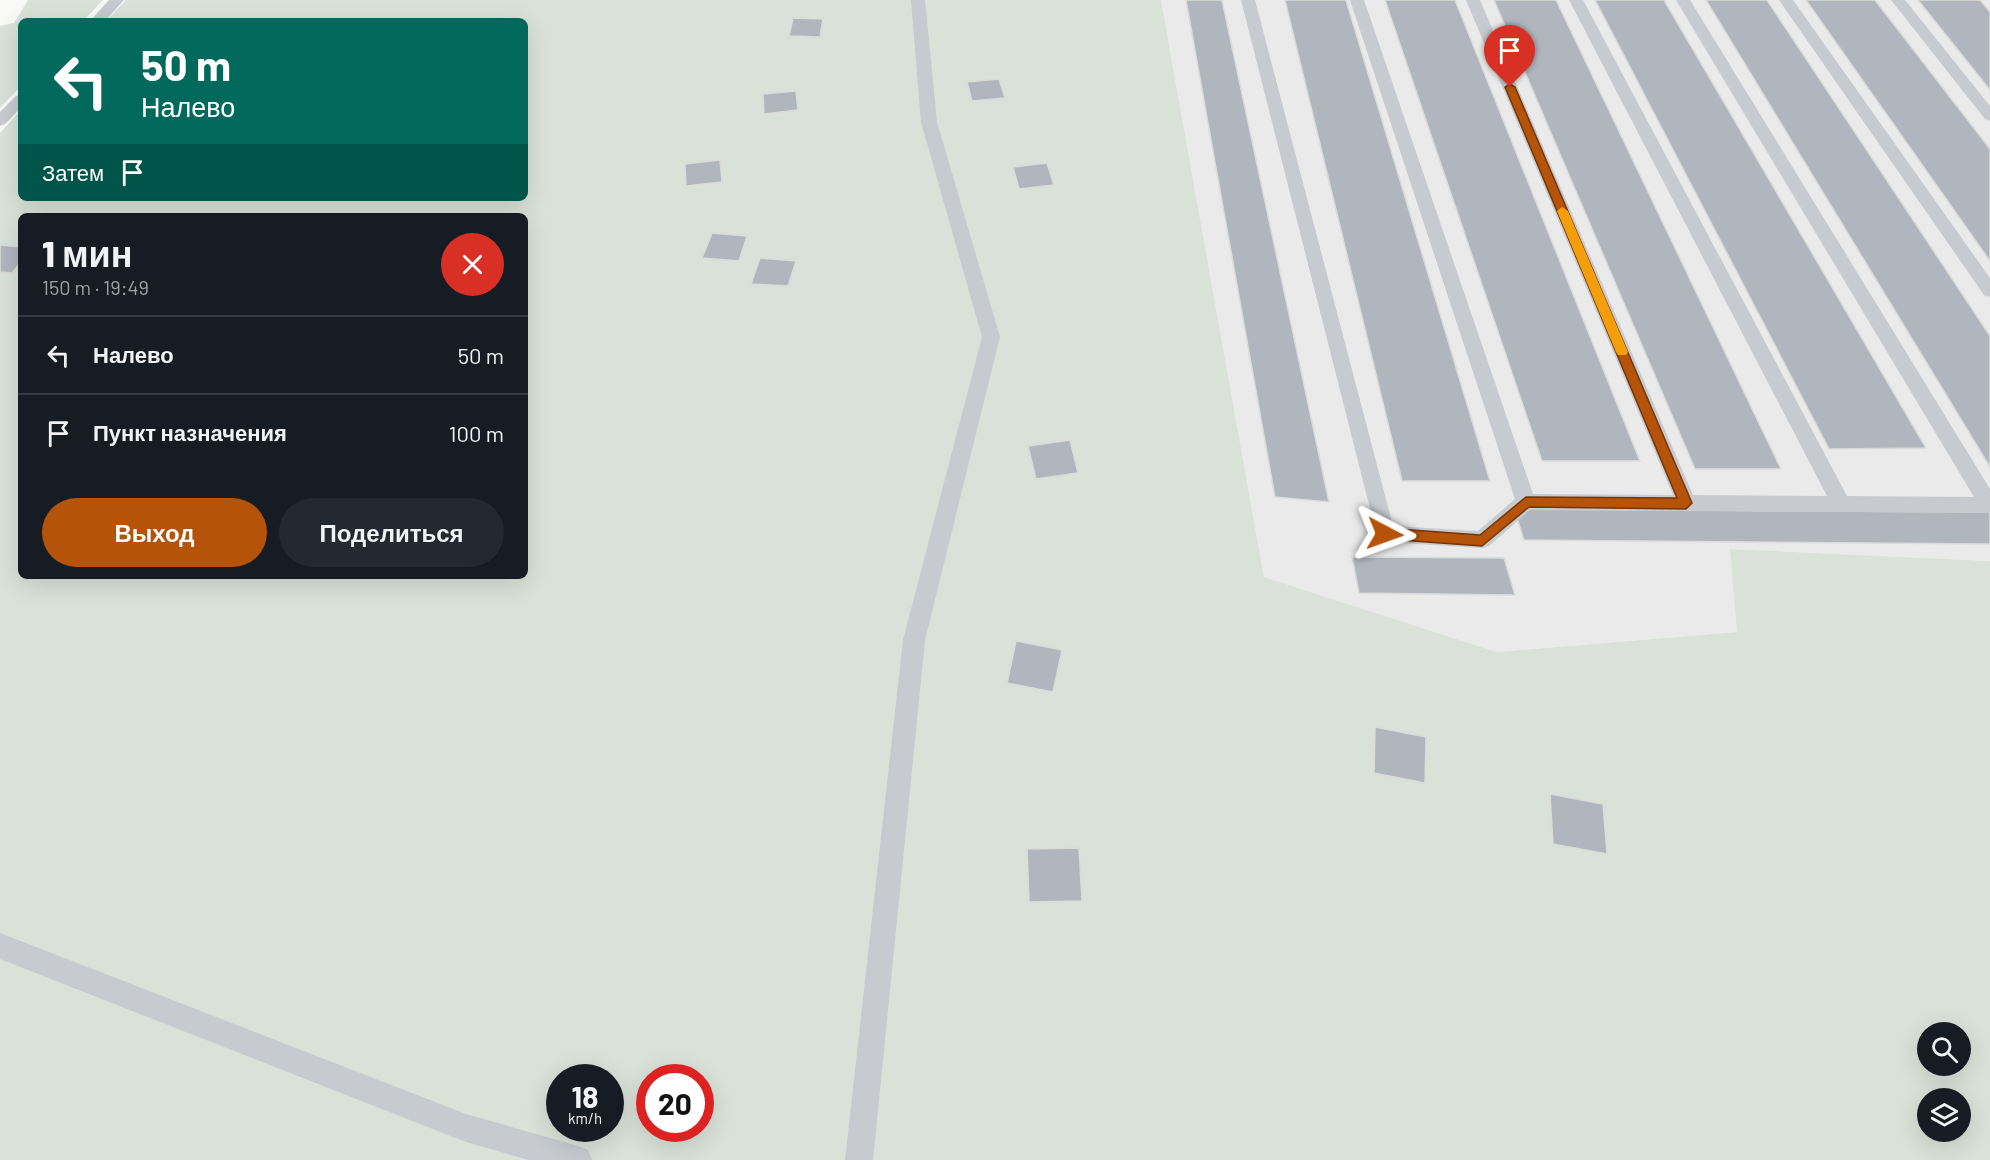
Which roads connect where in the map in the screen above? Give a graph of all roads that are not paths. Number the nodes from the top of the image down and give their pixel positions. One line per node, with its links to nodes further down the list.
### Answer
1 (117, 0): 10 (lane)
2 (918, 0): 21 (lane)
3 (1248, 0): 15 (lane)
4 (1357, 0): 15 (lane)
5 (1473, 0): 16 (lane)
6 (1576, 0): 17 (lane)
7 (1683, 0): 18 (lane)
8 (1786, 0): 14 (lane)
9 (1898, 0): 12 (lane)
10 (100, 18)
11 (18, 102): 13 (lane)
12 (1990, 116)
13 (0, 121)
14 (1990, 291)
15 (1526, 502): 16 (lane)
16 (1686, 503): 17 (lane)
17 (1841, 504): 18 (lane)
18 (1990, 505)
19 (0, 946): 20 (lane)
20 (578, 1160)
21 (859, 1160)

